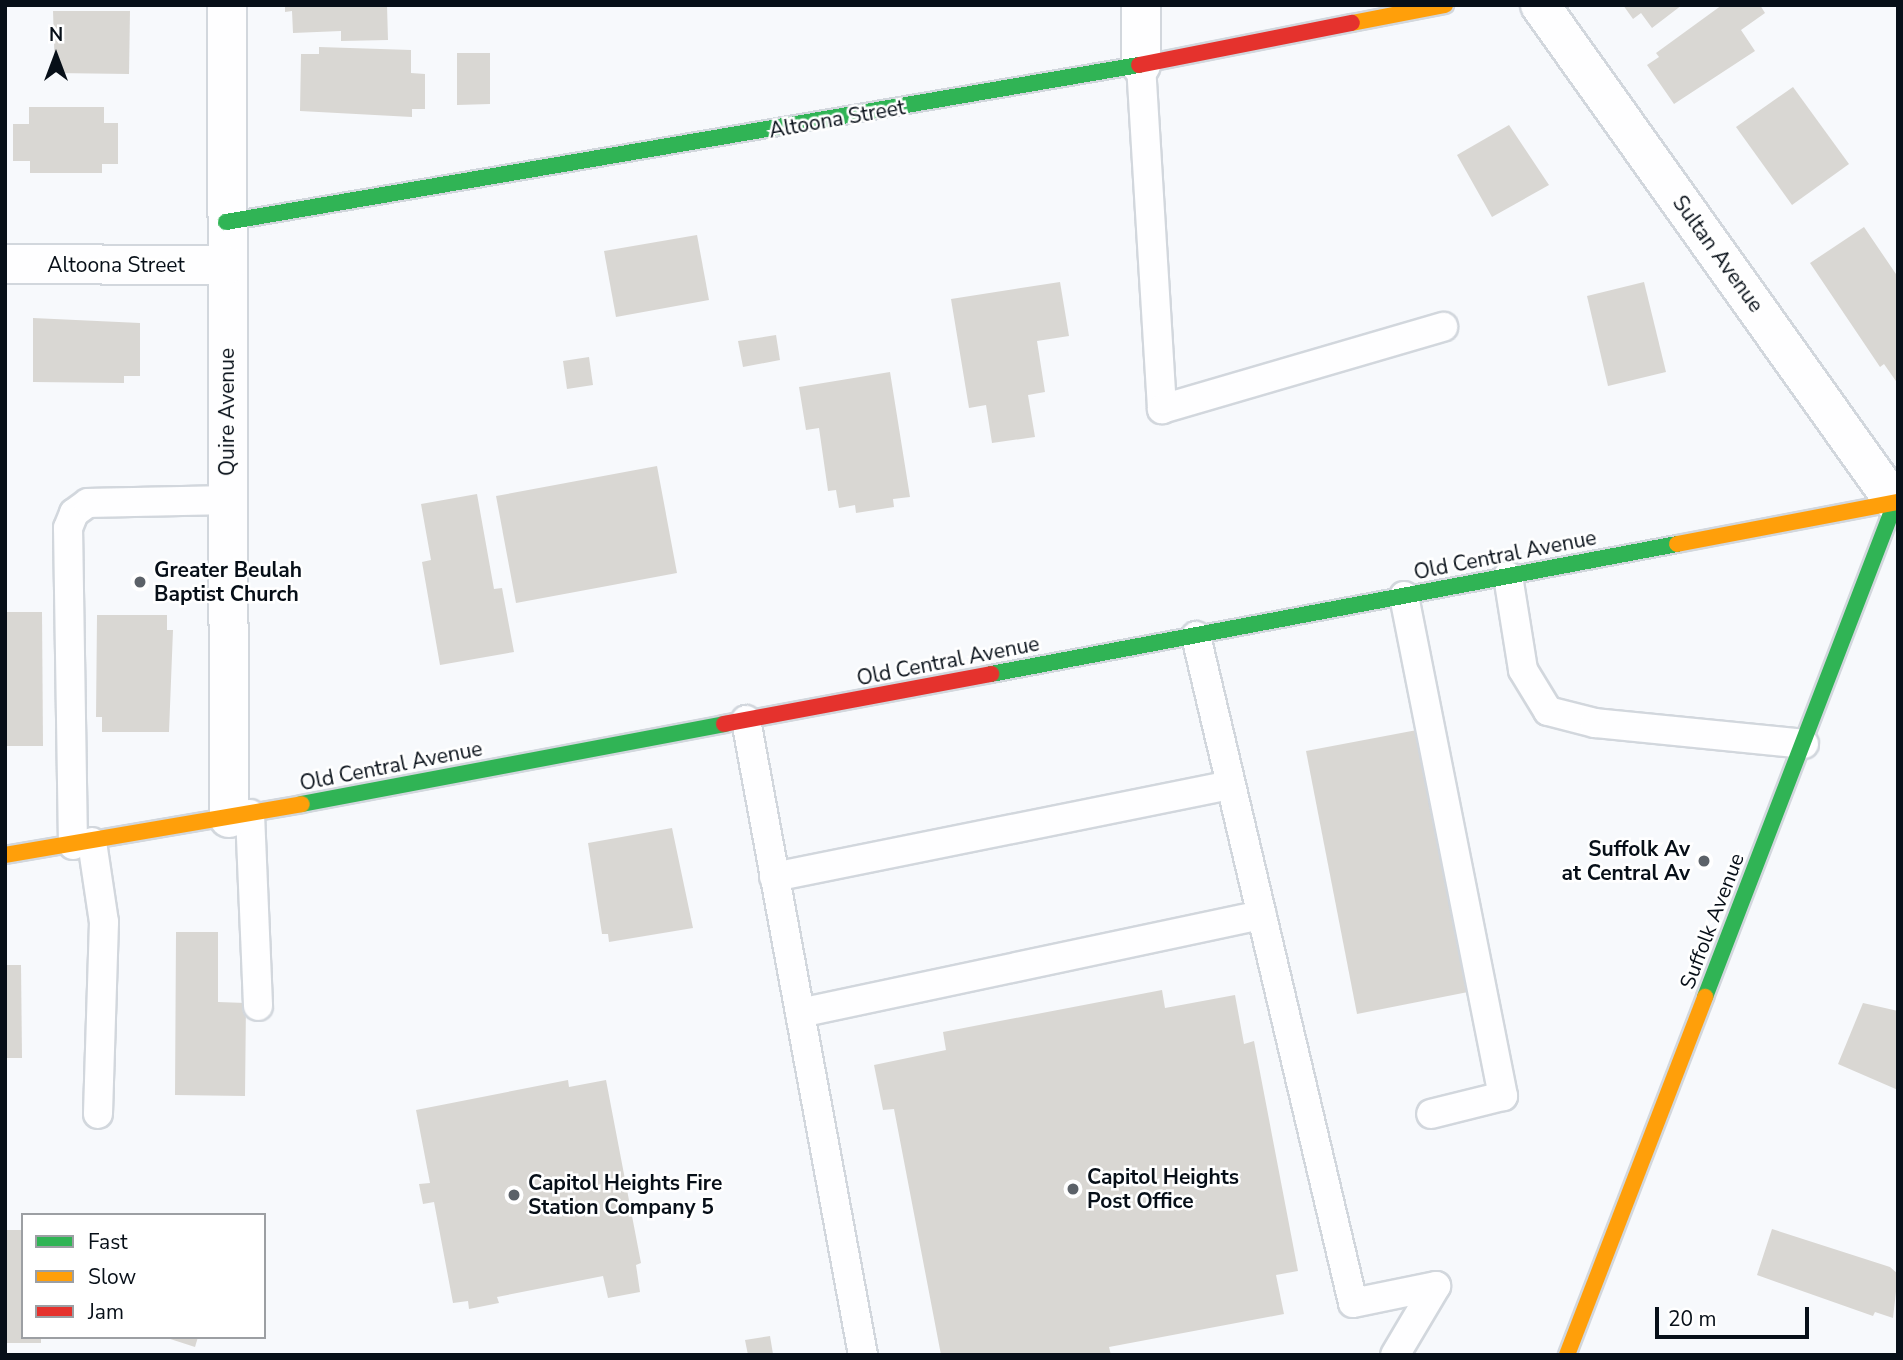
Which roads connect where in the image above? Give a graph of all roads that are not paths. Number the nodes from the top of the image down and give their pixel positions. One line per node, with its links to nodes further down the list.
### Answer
1 (226, 5): 6 (street, Quire Avenue)
2 (1141, 5): 5 (street)
3 (1445, 5): 5 (street, Altoona Street)
4 (1540, 5): 11 (street, Sultan Avenue)
5 (1141, 65): 6 (street, Altoona Street); 9 (lane)
6 (226, 222): 8 (street, Quire Avenue)
7 (5, 264): 8 (street, Altoona Street)
8 (226, 265): 10 (street, Quire Avenue)
9 (1443, 327)
10 (228, 500): 18 (street, Quire Avenue); 19 (lane)
11 (1897, 502): 12 (street, Old Central Avenue); 16 (street, Suffolk Avenue)
12 (1508, 576): 13 (street, Old Central Avenue); 16 (lane)
13 (1404, 596): 14 (street, Old Central Avenue); 26 (lane)
14 (1196, 636): 15 (street, Old Central Avenue); 17 (lane)
15 (746, 720): 18 (street, Old Central Avenue); 21 (lane)
16 (1804, 744): 29 (street, Suffolk Avenue)
17 (1231, 785): 21 (lane); 22 (lane)
18 (239, 816): 19 (street, Old Central Avenue); 23 (lane)
19 (83, 843): 20 (street, Old Central Avenue); 25 (lane)
20 (5, 855)
21 (774, 877): 24 (lane)
22 (1262, 915): 24 (lane); 28 (lane)
23 (258, 1006)
24 (800, 1013): 27 (lane)
25 (98, 1114)
26 (1431, 1114)
27 (863, 1355)
28 (1395, 1355)
29 (1567, 1355)

